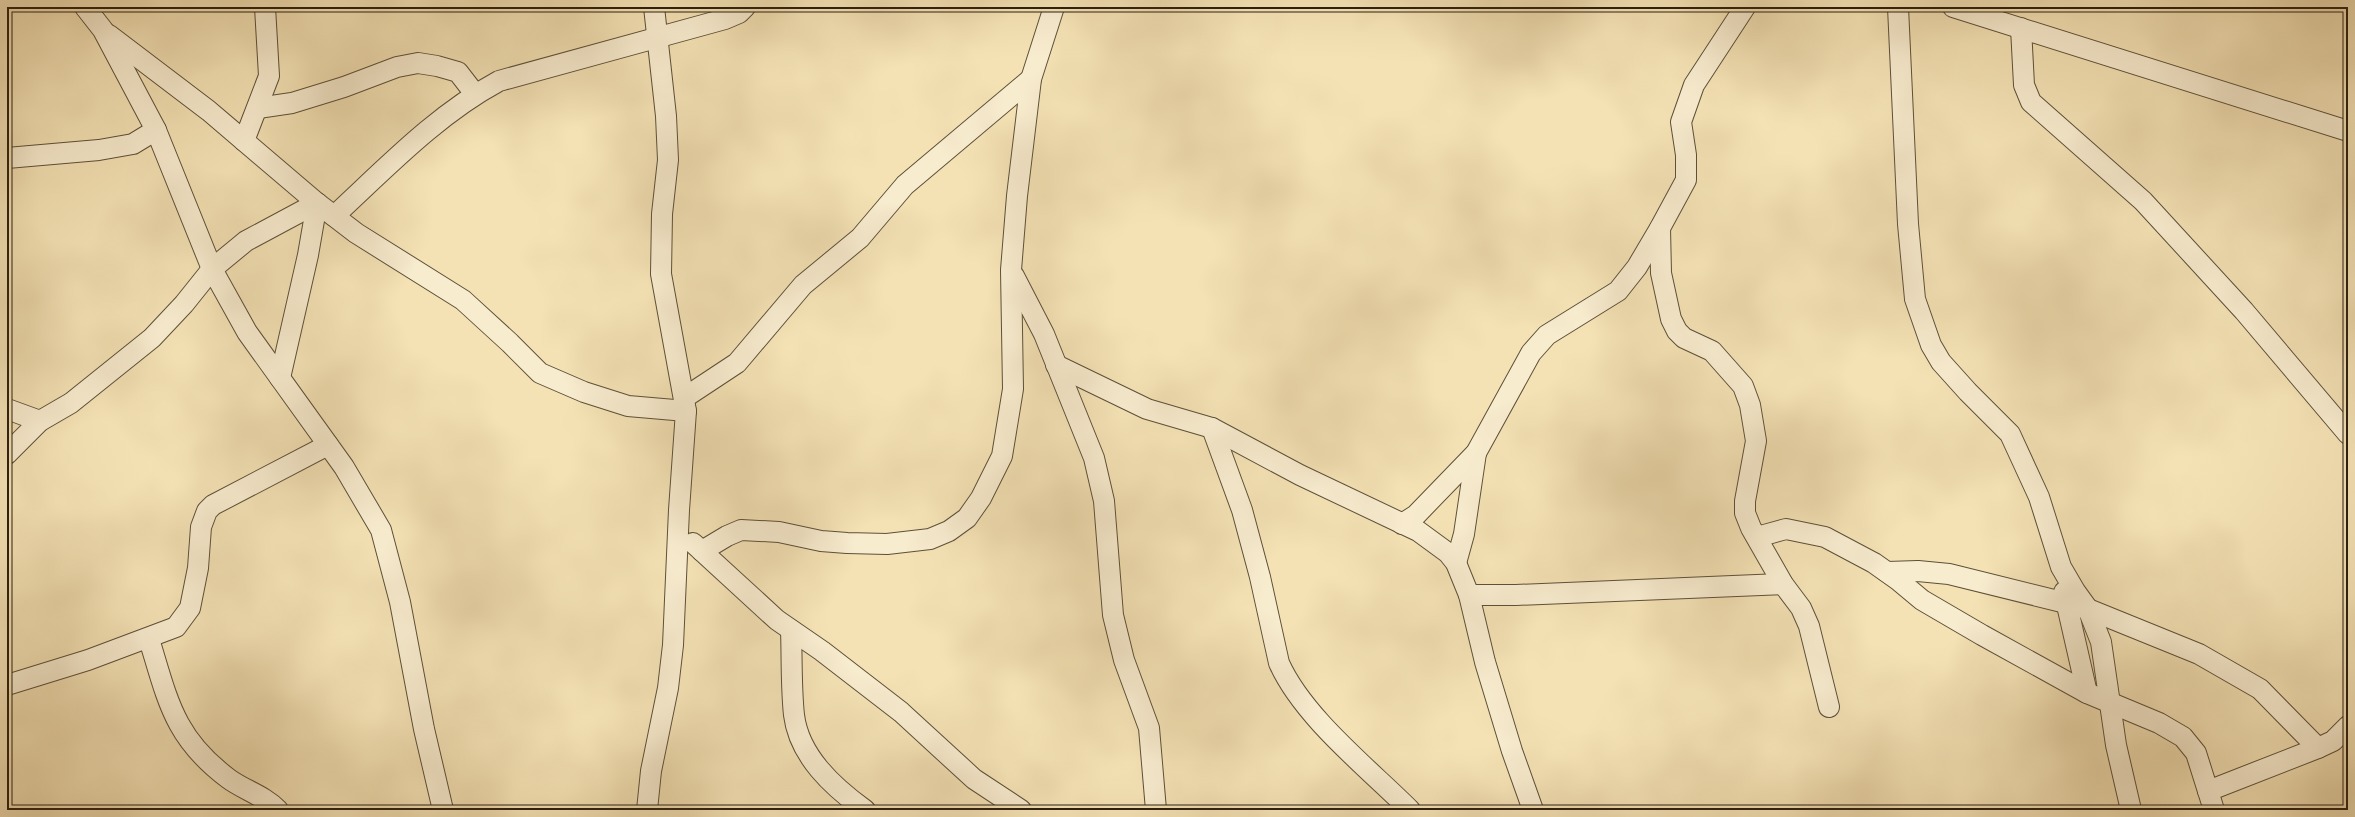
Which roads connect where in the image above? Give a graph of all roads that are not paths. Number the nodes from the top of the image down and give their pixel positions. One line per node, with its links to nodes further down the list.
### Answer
1 (85, 7): 10 (street)
2 (265, 7): 14 (street)
3 (654, 7): 11 (street)
4 (745, 7): 11 (street)
5 (1054, 7): 12 (street)
6 (1745, 7): 21 (street)
7 (1898, 7): 40 (street)
8 (1953, 7): 9 (street)
9 (2021, 28): 16 (street); 28 (street)
10 (103, 30): 15 (street); 17 (street)
11 (658, 37): 13 (street); 26 (street)
12 (1031, 78): 23 (street); 26 (street)
13 (475, 94): 14 (street); 20 (street)
14 (258, 108): 17 (street)
15 (156, 130): 18 (street); 22 (street)
16 (2348, 131)
17 (244, 141): 19 (street)
18 (7, 158)
19 (317, 203): 20 (street); 22 (street); 25 (street)
20 (334, 216): 26 (street)
21 (1660, 228): 33 (street); 37 (street)
22 (212, 269): 25 (street); 29 (street)
23 (1011, 270): 24 (street); 38 (street)
24 (1056, 365): 30 (street); 60 (street)
25 (280, 378): 32 (street)
26 (685, 405): 36 (street)
27 (7, 409): 29 (street)
28 (2340, 417): 31 (street)
29 (40, 421): 34 (street)
30 (1212, 428): 35 (street); 61 (street)
31 (2348, 434)
32 (328, 445): 47 (street); 56 (street)
33 (1476, 453): 35 (street); 39 (street)
34 (7, 454)
35 (1402, 524): 39 (street)
36 (678, 530): 38 (street); 57 (street)
37 (1757, 537): 41 (street); 42 (street)
38 (702, 551): 46 (street)
39 (1456, 563): 43 (street)
40 (2061, 566): 44 (street); 45 (street)
41 (1887, 572): 44 (street); 49 (street)
42 (1782, 584): 43 (street); 51 (street)
43 (1469, 595): 62 (street)
44 (2066, 603): 45 (street); 49 (street)
45 (2088, 609): 50 (street); 53 (street)
46 (791, 630): 58 (street); 59 (street)
47 (149, 639): 48 (street); 55 (street)
48 (7, 685)
49 (2087, 693): 50 (street)
50 (2109, 702): 54 (street); 63 (street)
51 (1829, 707)
52 (2348, 726): 53 (street)
53 (2318, 748): 54 (street)
54 (2208, 791): 64 (street)
55 (278, 810)
56 (443, 810)
57 (646, 810)
58 (865, 810)
59 (1021, 810)
60 (1156, 810)
61 (1410, 810)
62 (1533, 810)
63 (2131, 810)
64 (2214, 810)

